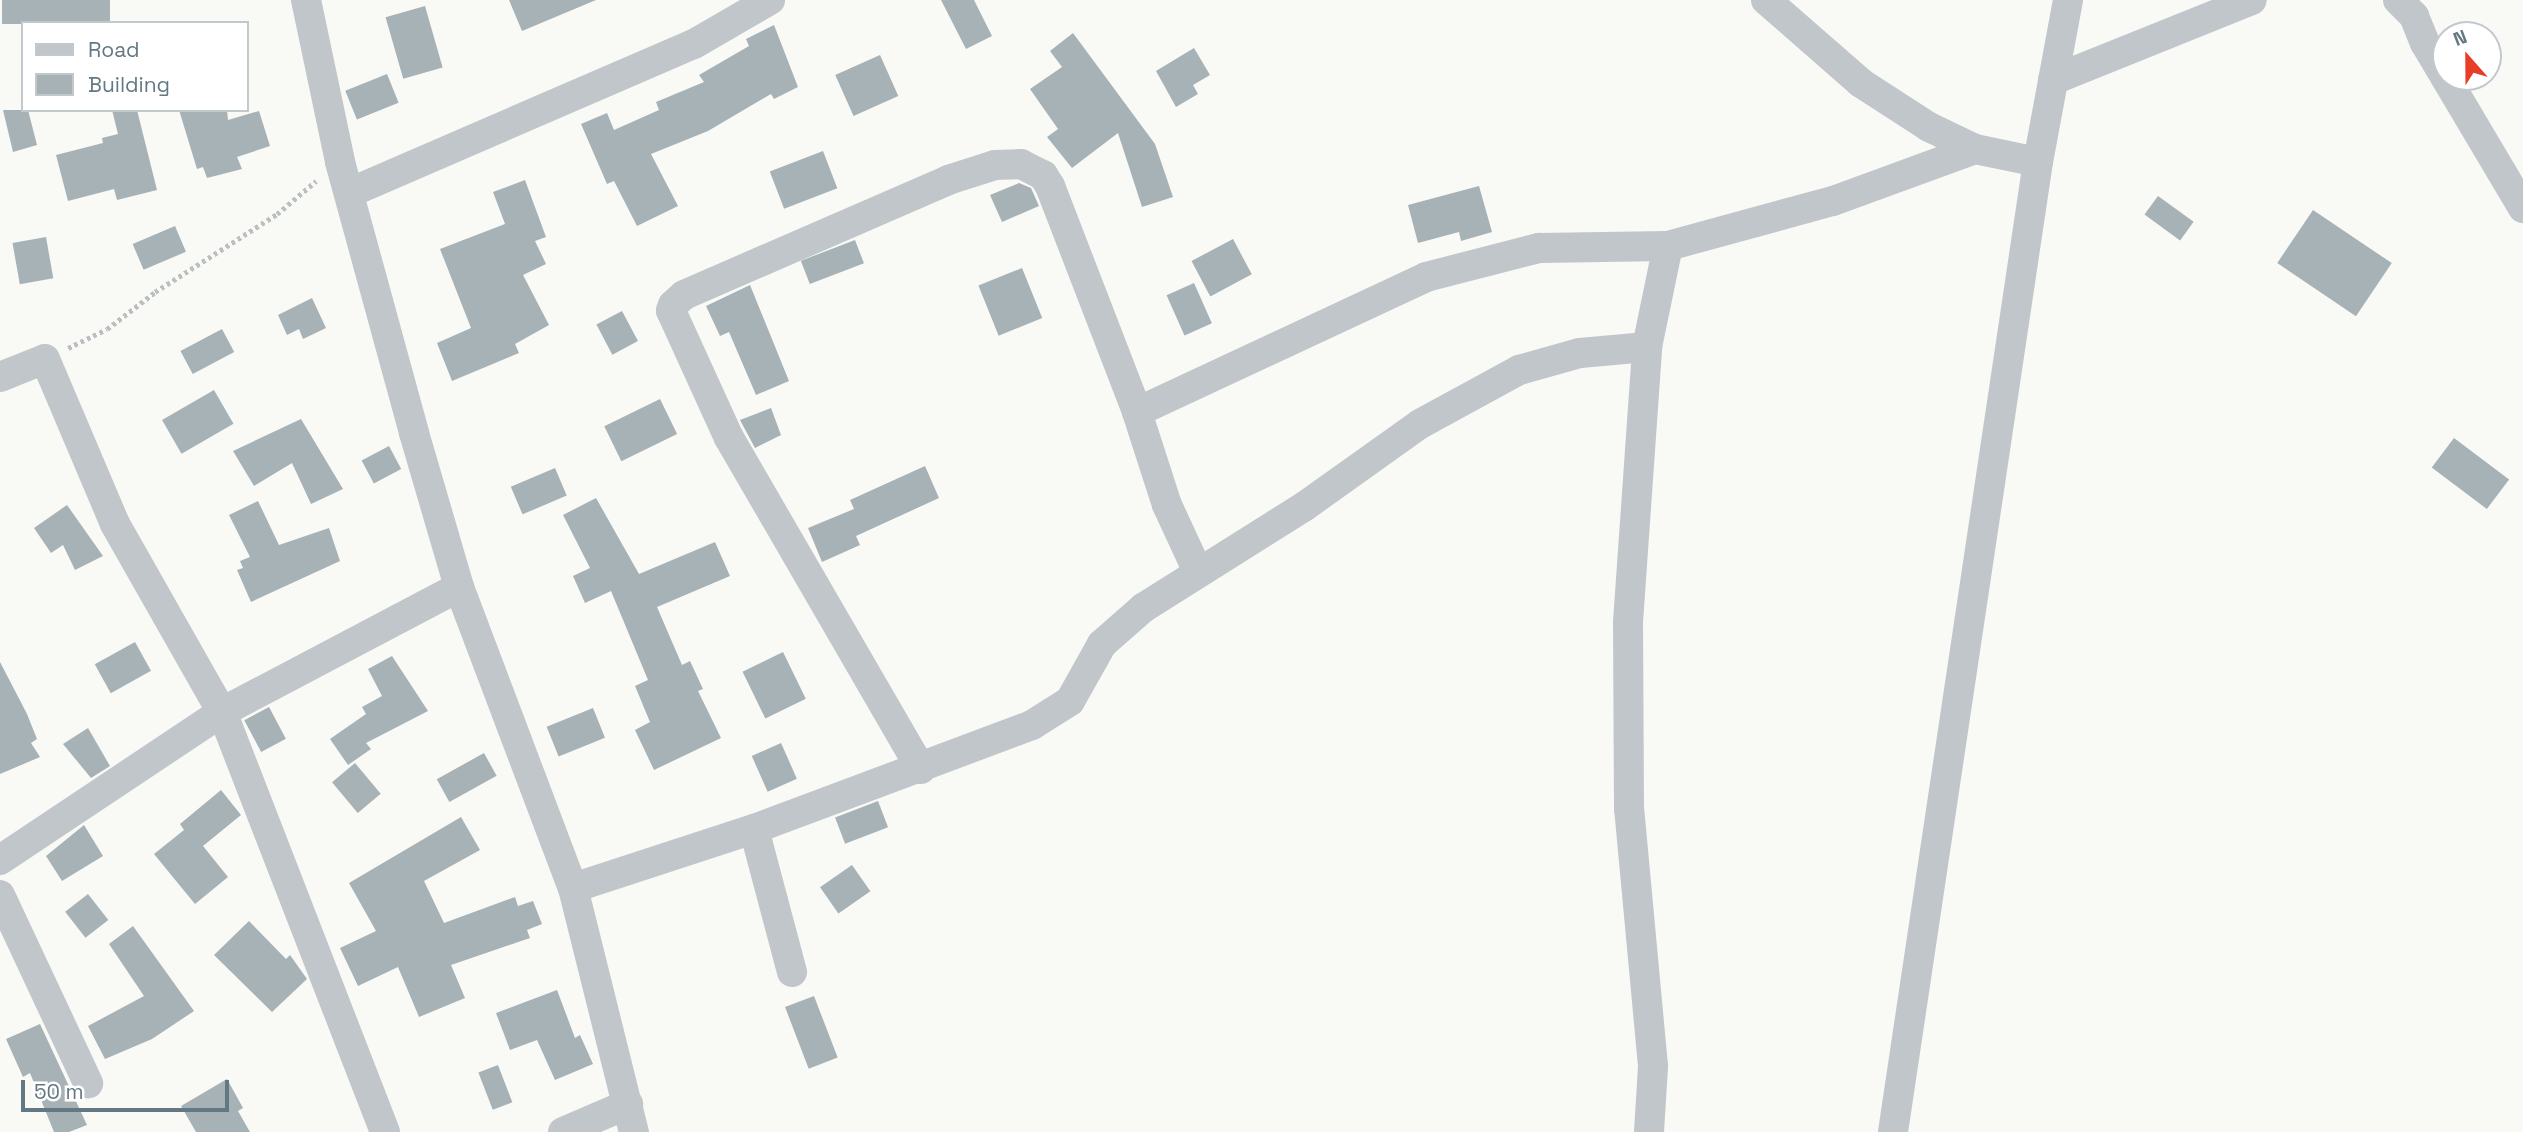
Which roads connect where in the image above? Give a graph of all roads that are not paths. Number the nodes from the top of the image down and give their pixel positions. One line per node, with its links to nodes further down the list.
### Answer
1 (306, 0): 10 (street)
2 (770, 0): 10 (street)
3 (1766, 0): 8 (street)
4 (2068, 0): 7 (street)
5 (2252, 0): 7 (street)
6 (2398, 0): 11 (street)
7 (2053, 80): 9 (street)
8 (1975, 149): 9 (street); 12 (street)
9 (2038, 162): 30 (street)
10 (349, 193): 17 (street)
11 (2523, 208)
12 (1668, 246): 13 (street); 15 (street)
13 (1647, 347): 16 (street); 29 (street)
14 (0, 377): 18 (street)
15 (1137, 412): 16 (street); 19 (street)
16 (1198, 572): 19 (street)
17 (459, 587): 18 (street); 22 (street)
18 (222, 712): 21 (street); 27 (street)
19 (921, 769): 20 (street)
20 (754, 829): 22 (street); 24 (street)
21 (0, 860)
22 (573, 888): 26 (street)
23 (0, 895): 25 (street)
24 (793, 972)
25 (88, 1083)
26 (631, 1118): 28 (street)
27 (385, 1132)
28 (563, 1132)
29 (1649, 1132)
30 (1893, 1132)

